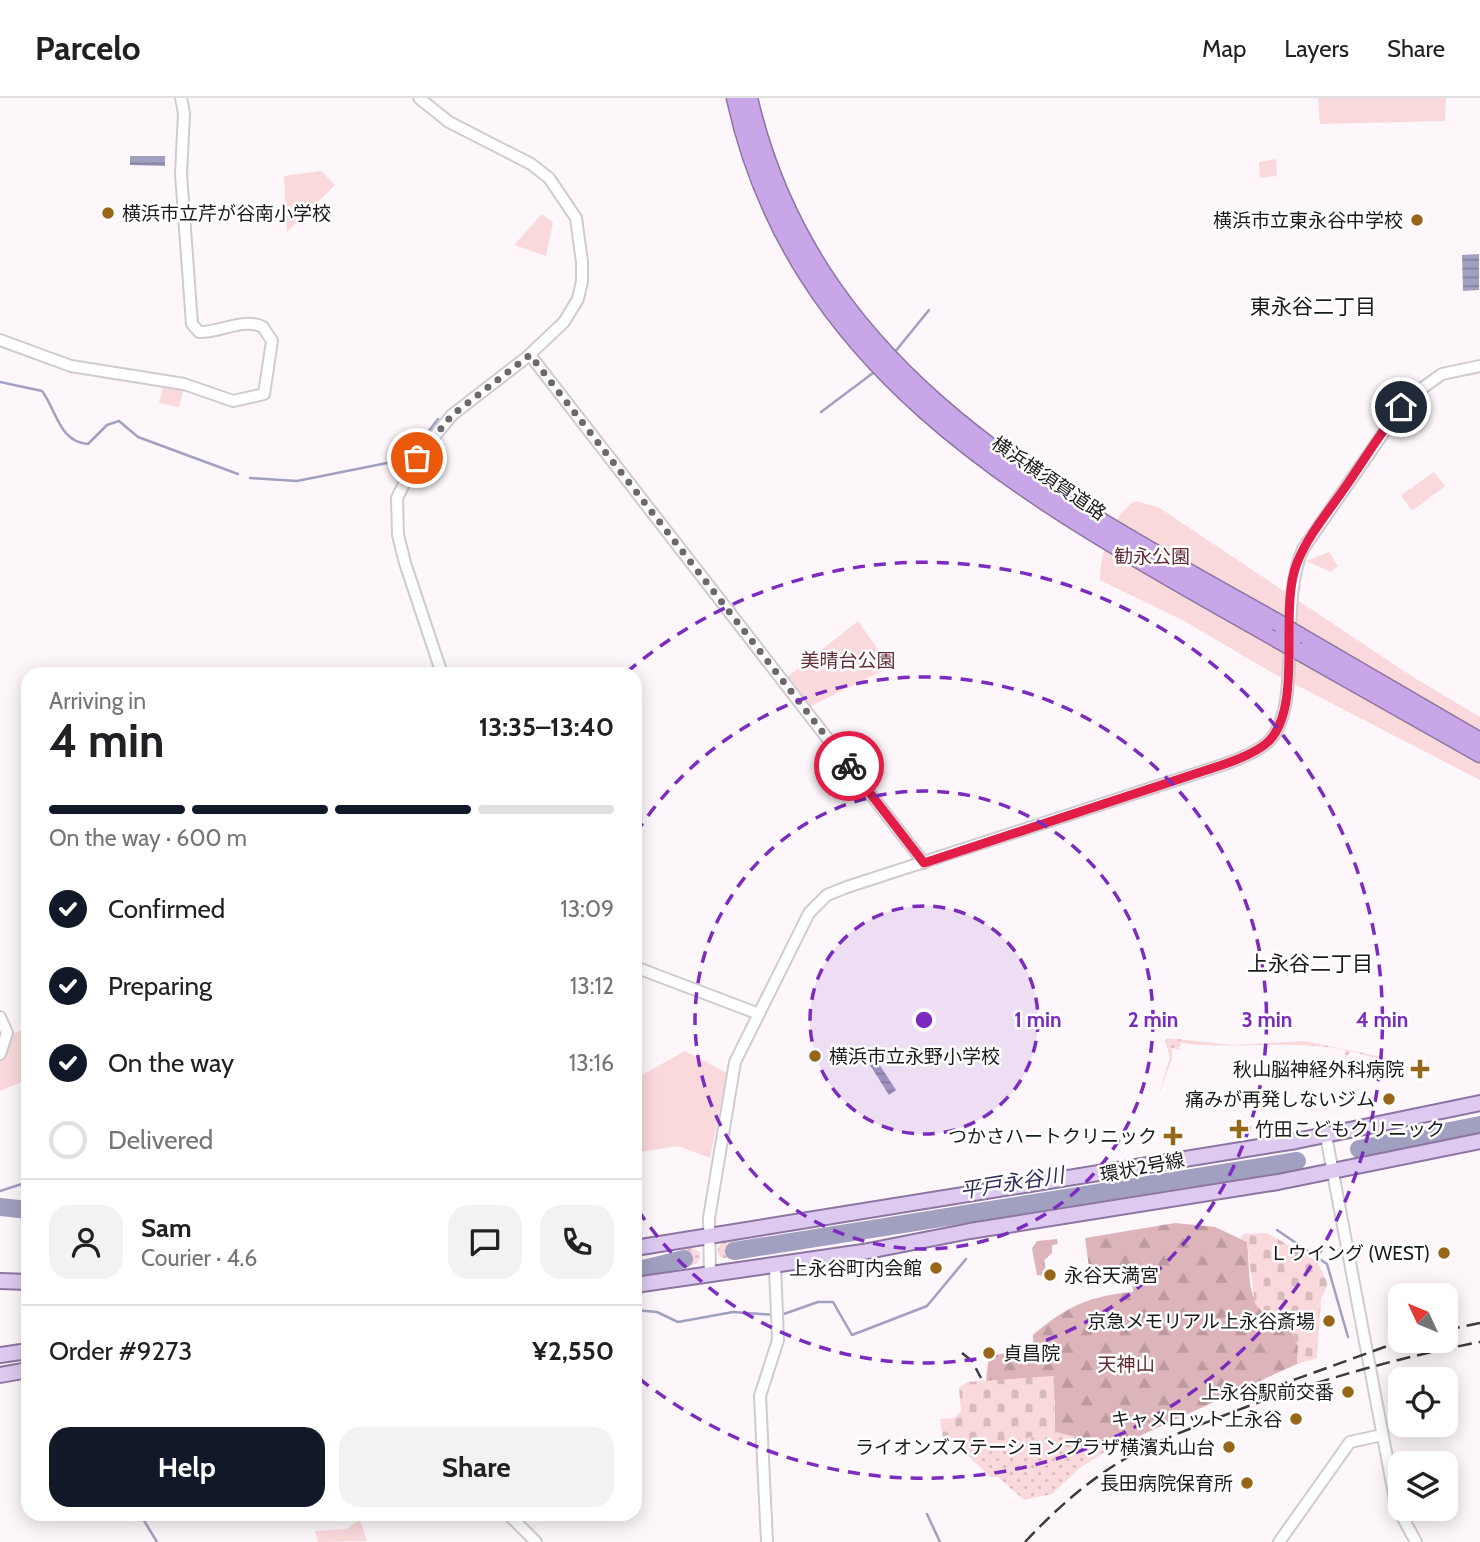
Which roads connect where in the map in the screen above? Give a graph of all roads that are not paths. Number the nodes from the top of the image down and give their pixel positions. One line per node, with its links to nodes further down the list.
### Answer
1 (181, 98): 6 (street)
2 (419, 98): 7 (street)
3 (735, 98): 5 (highway, 横浜横須賀道路)
4 (749, 98): 5 (highway, 横浜横須賀道路)
5 (829, 294): 9 (highway, 横浜横須賀道路)
6 (0, 340)
7 (530, 355): 11 (street); 14 (street)
8 (1480, 366): 14 (street)
9 (1117, 540): 10 (highway, 横浜横須賀道路, bridge); 10 (highway, 横浜横須賀道路, bridge)
10 (1298, 643): 12 (highway, 横浜横須賀道路); 13 (highway, 横浜横須賀道路)
11 (440, 667)
12 (1480, 741)
13 (1480, 754)
14 (924, 863): 16 (street)
15 (642, 970): 16 (street)
16 (759, 1014): 25 (street)
17 (0, 1017): 18 (street)
18 (0, 1054)
19 (1480, 1102): 21 (main road, 環状2号線)
20 (1480, 1112): 21 (main road)
21 (1406, 1120): 22 (main road, 環状2号線)
22 (1326, 1136): 24 (street); 25 (main road, 環状2号線)
23 (1480, 1141): 24 (main road, 環状2号線)
24 (1333, 1172): 27 (main road, 環状2号線); 36 (street)
25 (707, 1236): 26 (main road, 環状2号線); 28 (street)
26 (642, 1247)
27 (775, 1266): 28 (main road, 環状2号線); 39 (street)
28 (710, 1276): 31 (main road, 環状2号線)
29 (0, 1281): 30 (main road)
30 (21, 1282)
31 (642, 1284)
32 (21, 1352): 33 (main road)
33 (0, 1355)
34 (21, 1371): 35 (main road)
35 (0, 1375)
36 (1382, 1435): 40 (street); 41 (street)
37 (515, 1521): 38 (street)
38 (536, 1542)
39 (767, 1542)
40 (1279, 1542)
41 (1416, 1542)

